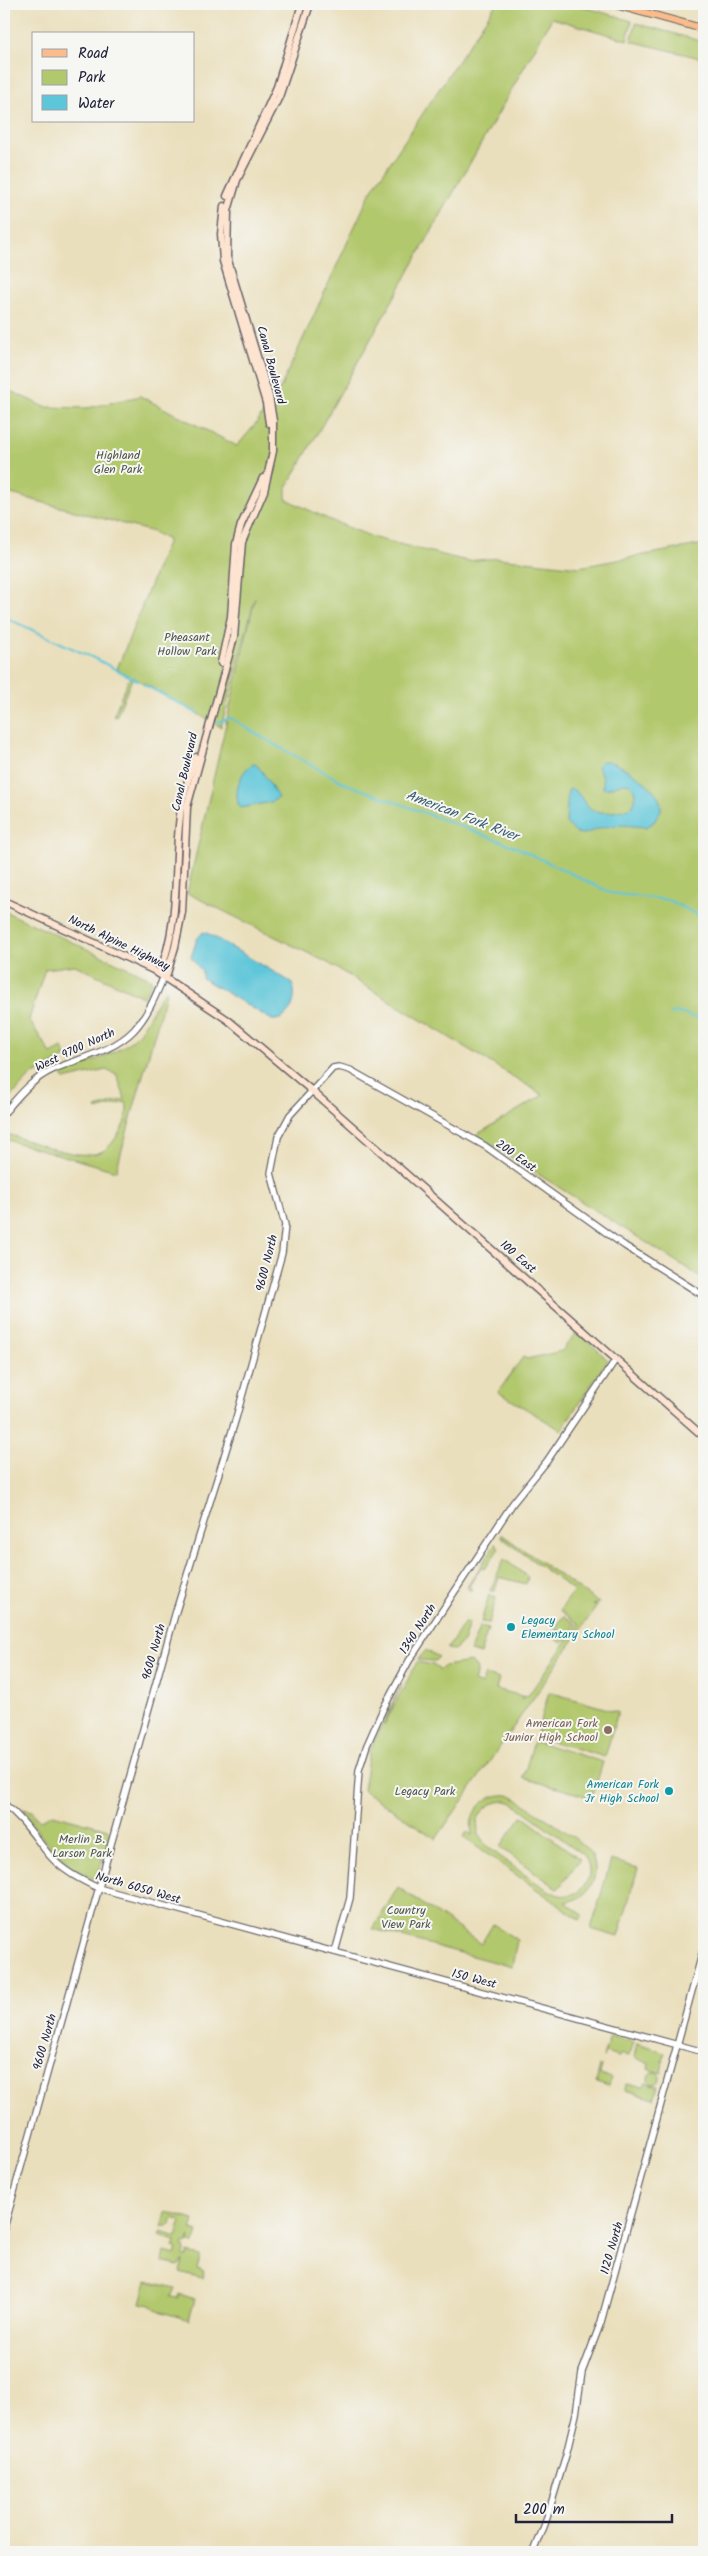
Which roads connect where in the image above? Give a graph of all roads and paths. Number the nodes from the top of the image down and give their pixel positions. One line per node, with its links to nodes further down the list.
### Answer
1 (302, 4): 6 (main road, Canal Boulevard)
2 (310, 4): 6 (main road, Canal Boulevard)
3 (613, 4): 4 (main road)
4 (704, 29)
5 (4, 901): 6 (main road, North Alpine Highway)
6 (163, 976): 7 (main road, North Alpine Highway); 8 (street, West 9700 North)
7 (314, 1093): 9 (street, 200 East); 10 (main road, 100 East); 13 (street, 9600 North)
8 (4, 1113)
9 (704, 1296)
10 (616, 1359): 11 (main road, 100 East); 16 (street, 1340 North)
11 (704, 1437)
12 (4, 1804): 13 (street, North 6050 West)
13 (98, 1888): 14 (street, North 6050 West); 19 (street, 9600 North)
14 (238, 1926): 16 (street, 150 West)
15 (704, 1947): 17 (street, 1120 North)
16 (335, 1952): 17 (street, 150 West)
17 (677, 2045): 18 (street, 150 West); 20 (street, 1120 North)
18 (704, 2052)
19 (4, 2228)
20 (534, 2552)

